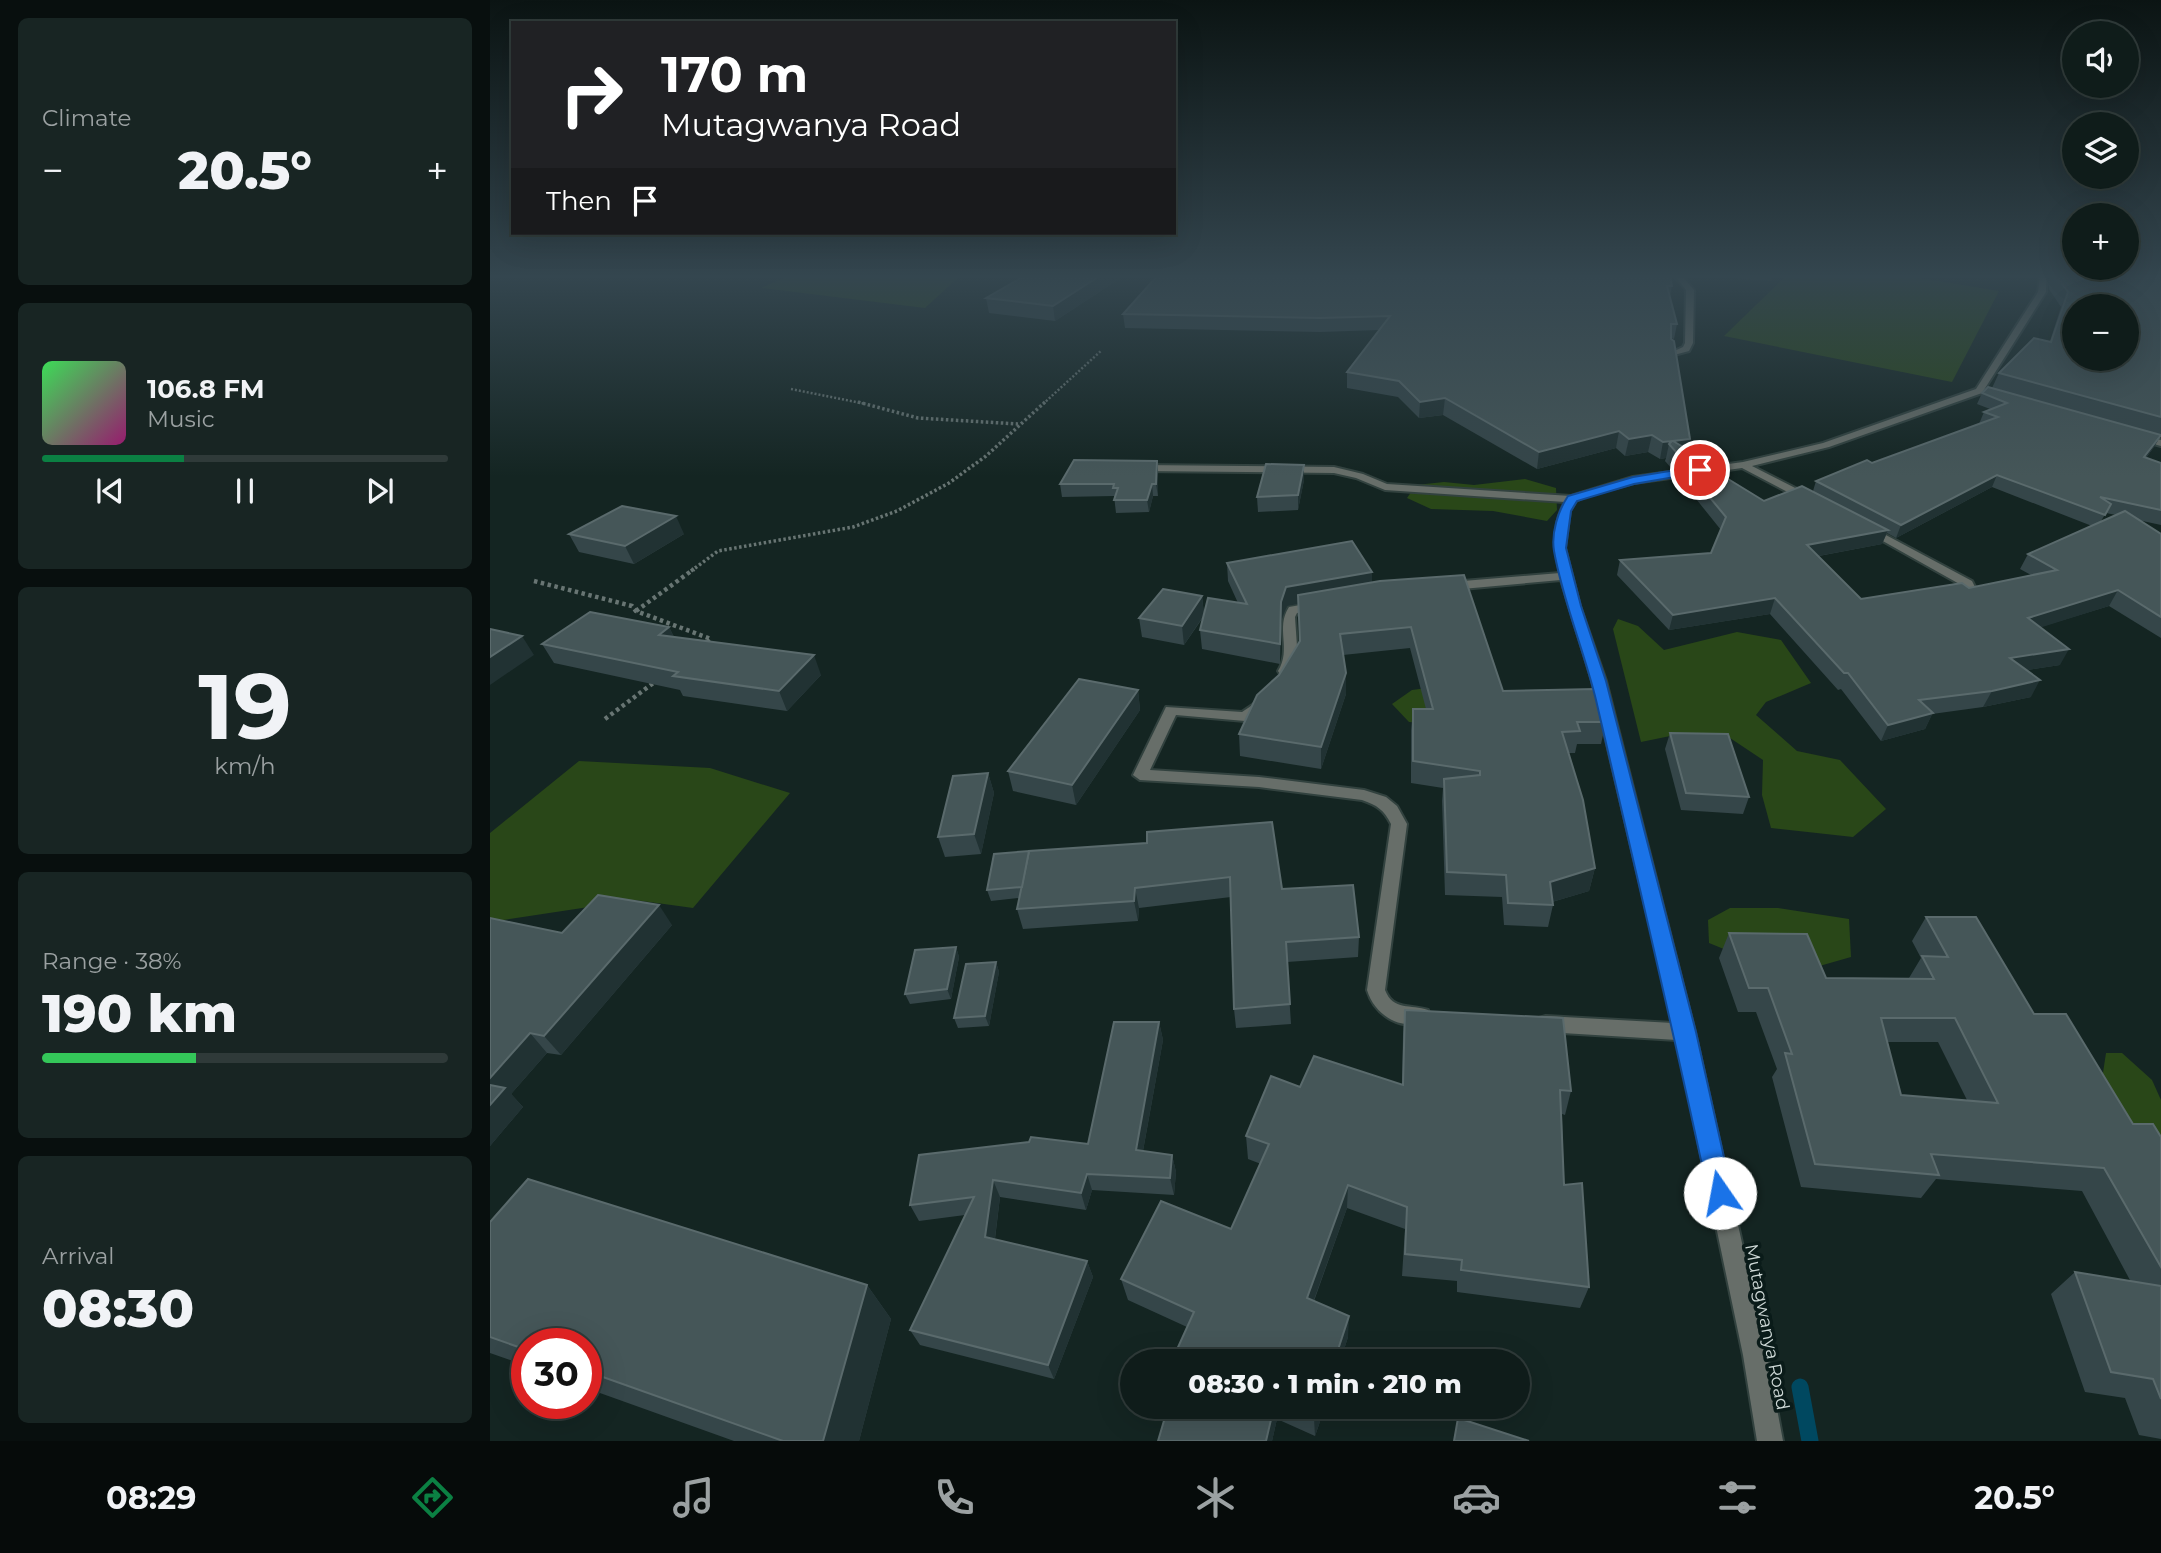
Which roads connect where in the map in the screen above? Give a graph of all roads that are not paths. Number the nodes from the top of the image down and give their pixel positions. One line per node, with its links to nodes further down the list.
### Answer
1 (1689, 342): 3 (street)
2 (2014, 342): 6 (street)
3 (1674, 353)
4 (2122, 432): 5 (street)
5 (2161, 443)
6 (1743, 465): 8 (street); 9 (street)
7 (1134, 467): 8 (street)
8 (1572, 499): 11 (street, Mutagwanya Road)
9 (1817, 503)
10 (1854, 522): 13 (street)
11 (1566, 576): 12 (street); 17 (street, Mutagwanya Road)
12 (1431, 588)
13 (1939, 596)
14 (1332, 603): 15 (street)
15 (1436, 1017)
16 (1533, 1023): 17 (street)
17 (1685, 1032): 18 (street, Mutagwanya Road)
18 (1770, 1441)

